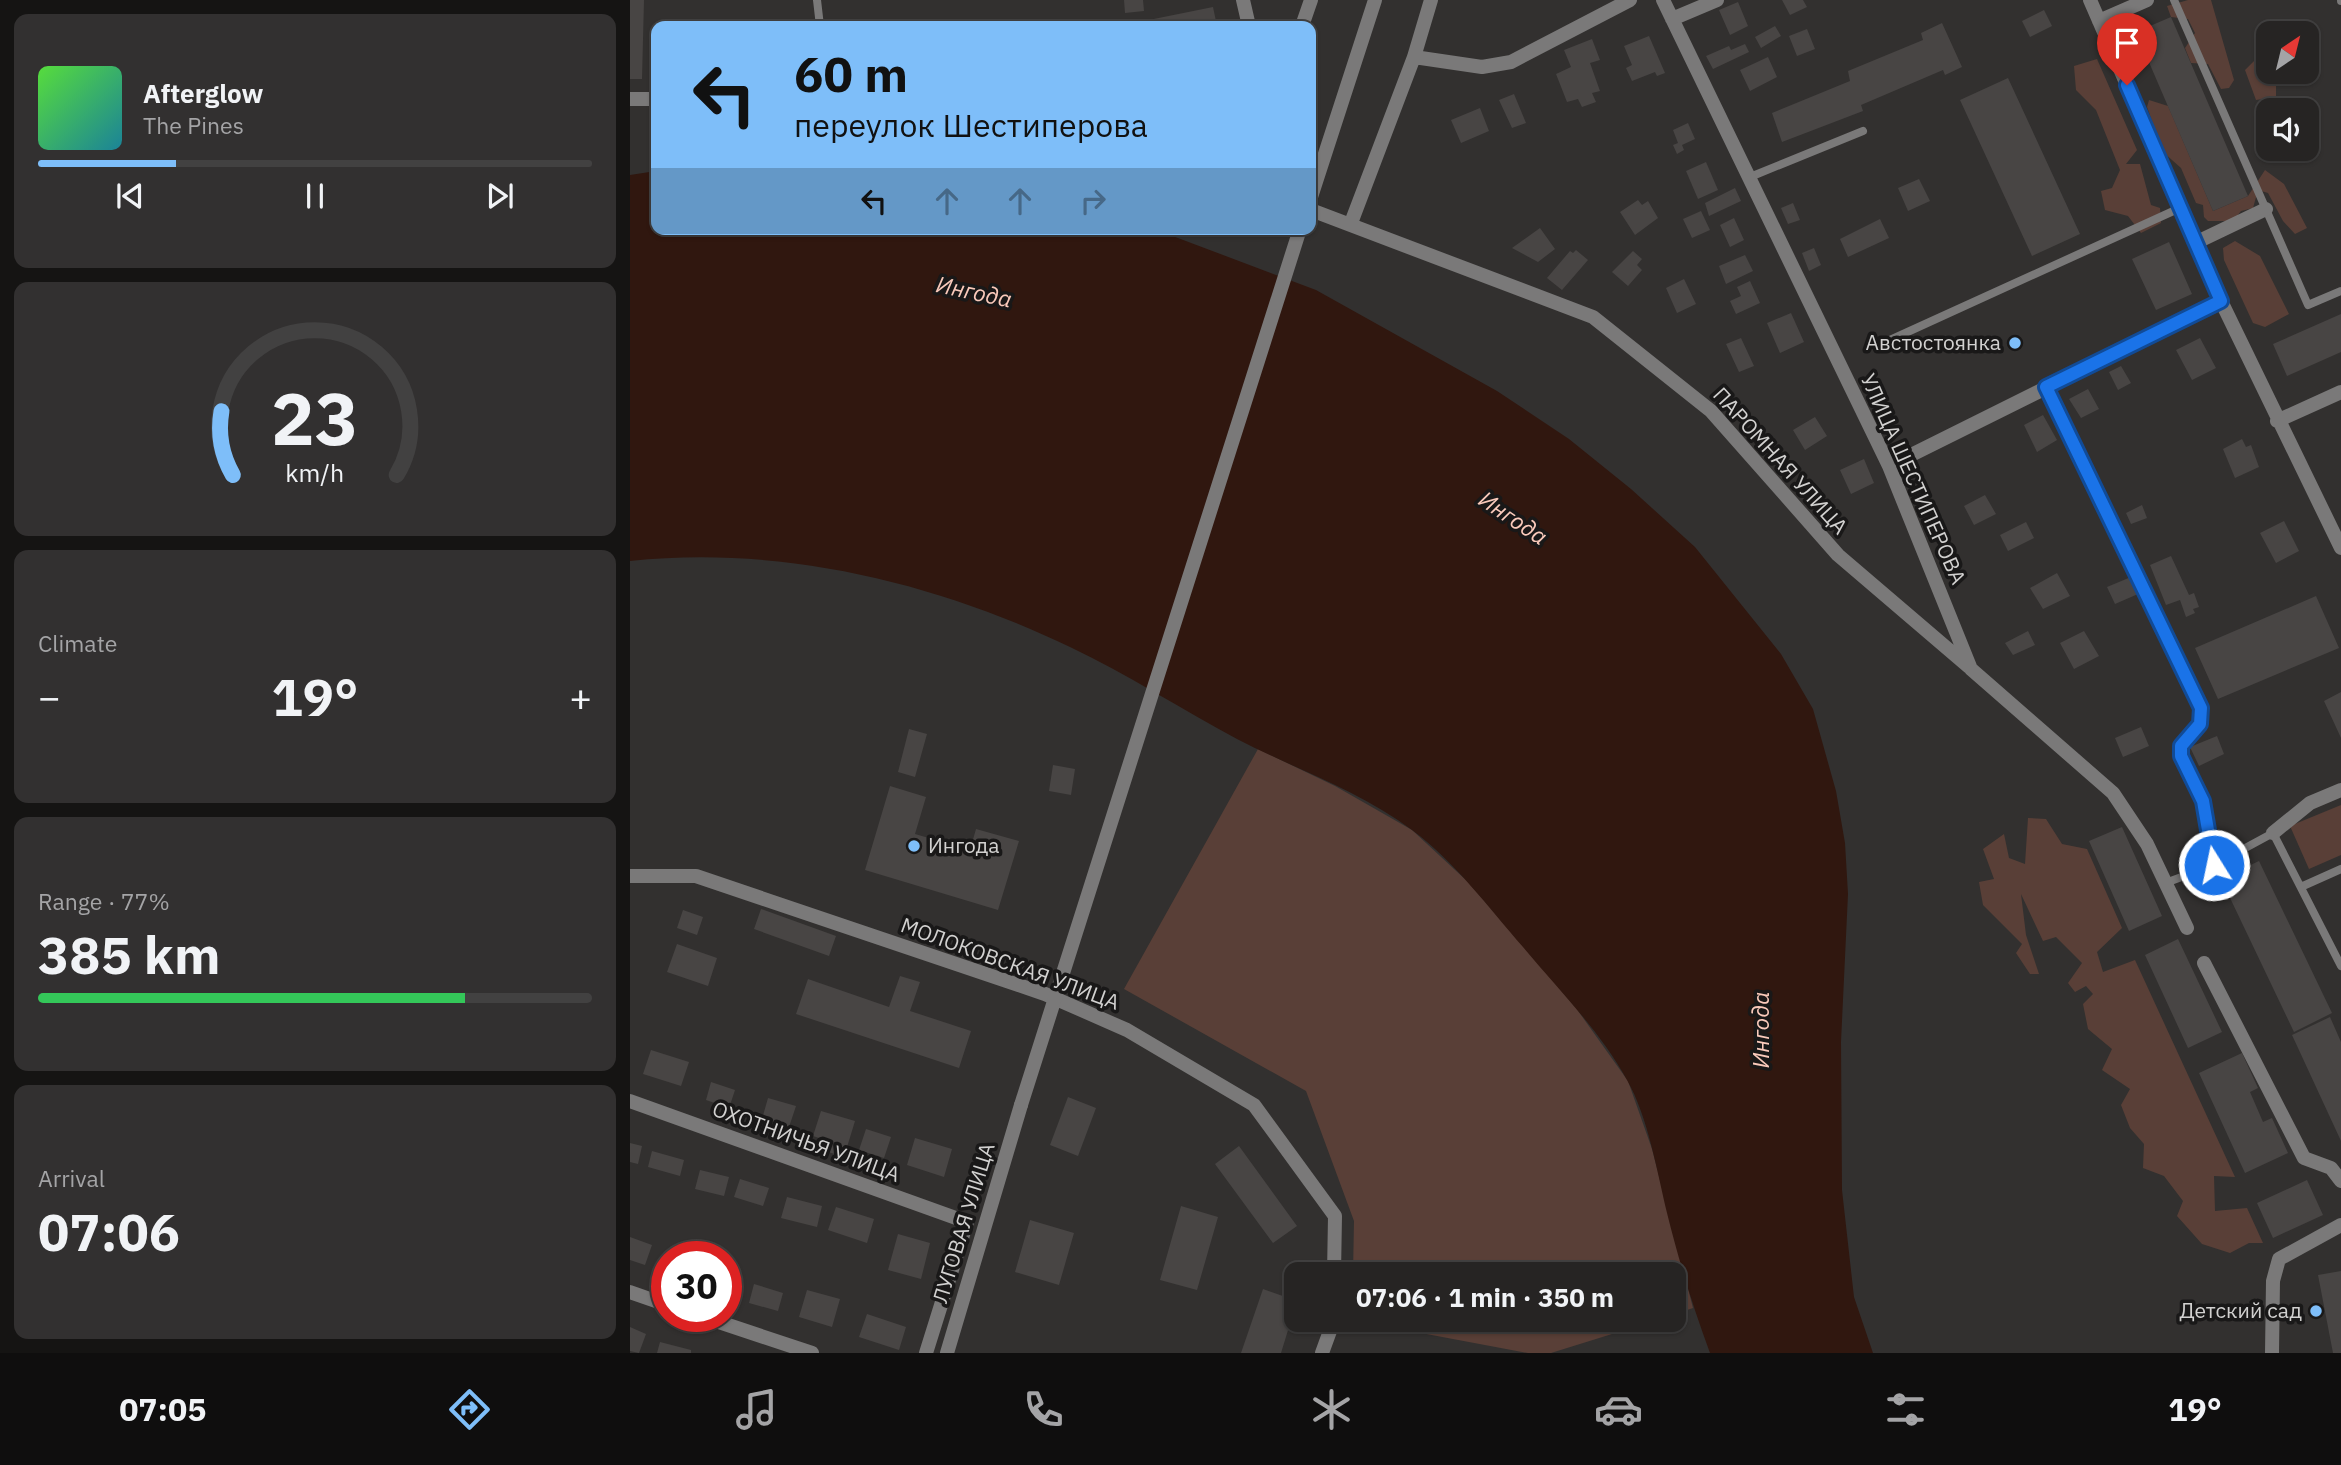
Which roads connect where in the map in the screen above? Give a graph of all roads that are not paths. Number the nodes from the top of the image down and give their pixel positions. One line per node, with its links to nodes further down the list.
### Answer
1 (817, 0): 13 (lane)
2 (1243, 0): 14 (street)
3 (1311, 0): 15 (street)
4 (1375, 0): 22 (street)
5 (1431, 0): 17 (street)
6 (1630, 0): 17 (street)
7 (1663, 0): 12 (street, УЛИЦА ШЕСТИПЕРОВА)
8 (1717, 0): 12 (street)
9 (2090, 0): 16 (street)
10 (2147, 0): 16 (street)
11 (2174, 0): 24 (lane)
12 (1672, 19): 21 (street, УЛИЦА ШЕСТИПЕРОВА)
13 (819, 21)
14 (1248, 21)
15 (1304, 21)
16 (2099, 21): 23 (street)
17 (1414, 57): 26 (street)
18 (630, 99): 19 (street)
19 (651, 99)
20 (1863, 131): 21 (lane)
21 (1750, 177): 35 (street, УЛИЦА ШЕСТИПЕРОВА)
22 (1316, 181)
23 (2180, 208): 28 (street); 31 (lane)
24 (2266, 209): 28 (street); 29 (lane)
25 (1316, 212): 26 (street, ПАРОМНАЯ УЛИЦА)
26 (1351, 223): 37 (street, ПАРОМНАЯ УЛИЦА)
27 (1298, 235): 58 (street, ЛУГОВАЯ УЛИЦА, bridge)
28 (2195, 243): 30 (street)
29 (2341, 291)
30 (2221, 301): 32 (street); 34 (street)
31 (1890, 340)
32 (2046, 387): 35 (street); 40 (street)
33 (2341, 392): 34 (street)
34 (2277, 421): 36 (street)
35 (1889, 466): 37 (street, УЛИЦА ШЕСТИПЕРОВА)
36 (2341, 548)
37 (1971, 669): 43 (street, УЛИЦА ШЕСТИПЕРОВА)
38 (2341, 790): 39 (street)
39 (2273, 833): 40 (lane); 44 (lane)
40 (2214, 865): 43 (lane)
41 (2341, 869): 44 (lane)
42 (630, 876): 51 (street, МОЛОКОВСКАЯ УЛИЦА)
43 (2168, 882): 45 (street, УЛИЦА ШЕСТИПЕРОВА)
44 (2303, 886): 47 (lane)
45 (2187, 928)
46 (2204, 963): 49 (street)
47 (2341, 966)
48 (630, 1101): 57 (street, ОХОТНИЧЬЯ УЛИЦА)
49 (2341, 1181)
50 (2341, 1225): 60 (street)
51 (1334, 1262)
52 (630, 1292): 53 (street)
53 (651, 1299)
54 (742, 1330): 56 (street)
55 (1330, 1332): 59 (street)
56 (812, 1353)
57 (926, 1353)
58 (947, 1353)
59 (1322, 1353)
60 (2272, 1353)

